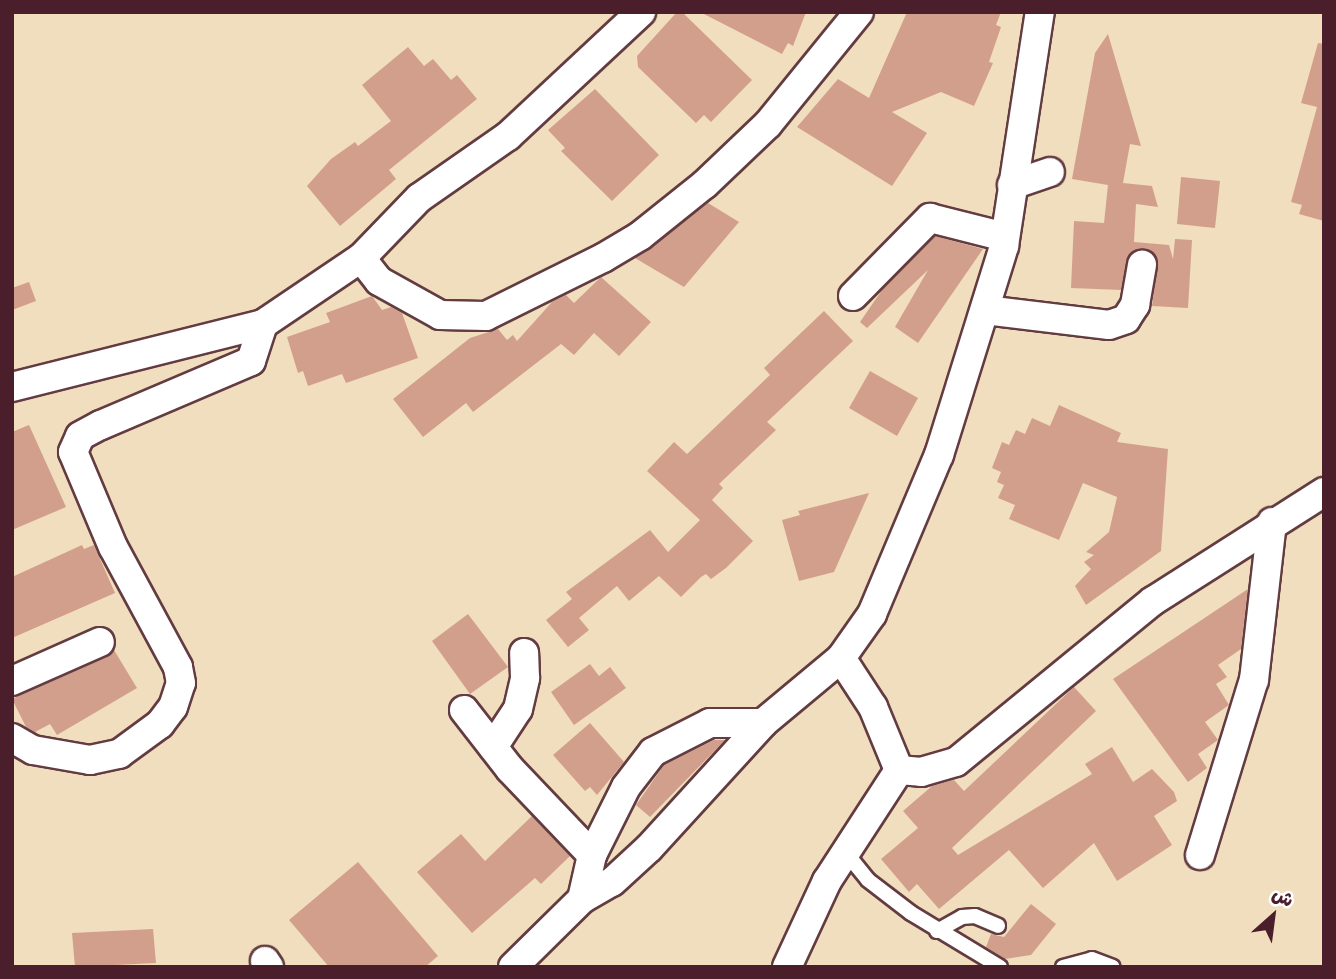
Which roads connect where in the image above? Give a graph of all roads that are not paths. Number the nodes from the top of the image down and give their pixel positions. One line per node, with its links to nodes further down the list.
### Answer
1 (641, 12): 7 (street)
2 (859, 12): 7 (street)
3 (1040, 12): 5 (street)
4 (1050, 172): 5 (street)
5 (1012, 185): 6 (street)
6 (1005, 237): 9 (street); 10 (street)
7 (361, 258): 11 (street)
8 (1142, 265): 10 (street)
9 (853, 296)
10 (985, 310): 17 (street)
11 (263, 324): 12 (street); 21 (street)
12 (12, 387)
13 (1324, 492): 14 (street)
14 (1272, 522): 23 (street); 26 (street)
15 (100, 642): 18 (street)
16 (524, 653): 22 (street)
17 (841, 658): 20 (street); 23 (street)
18 (12, 681)
19 (464, 710): 22 (street)
20 (763, 723): 25 (street); 27 (street)
21 (12, 738)
22 (493, 747): 25 (street)
23 (899, 770): 24 (street)
24 (847, 854): 29 (lane); 31 (street)
25 (592, 855): 27 (street)
26 (1200, 855)
27 (582, 899): 30 (street)
28 (998, 926): 29 (lane)
29 (937, 931): 32 (lane)
30 (513, 967)
31 (787, 967)
32 (1000, 967)
33 (1063, 967): 34 (lane)
34 (1113, 967)

